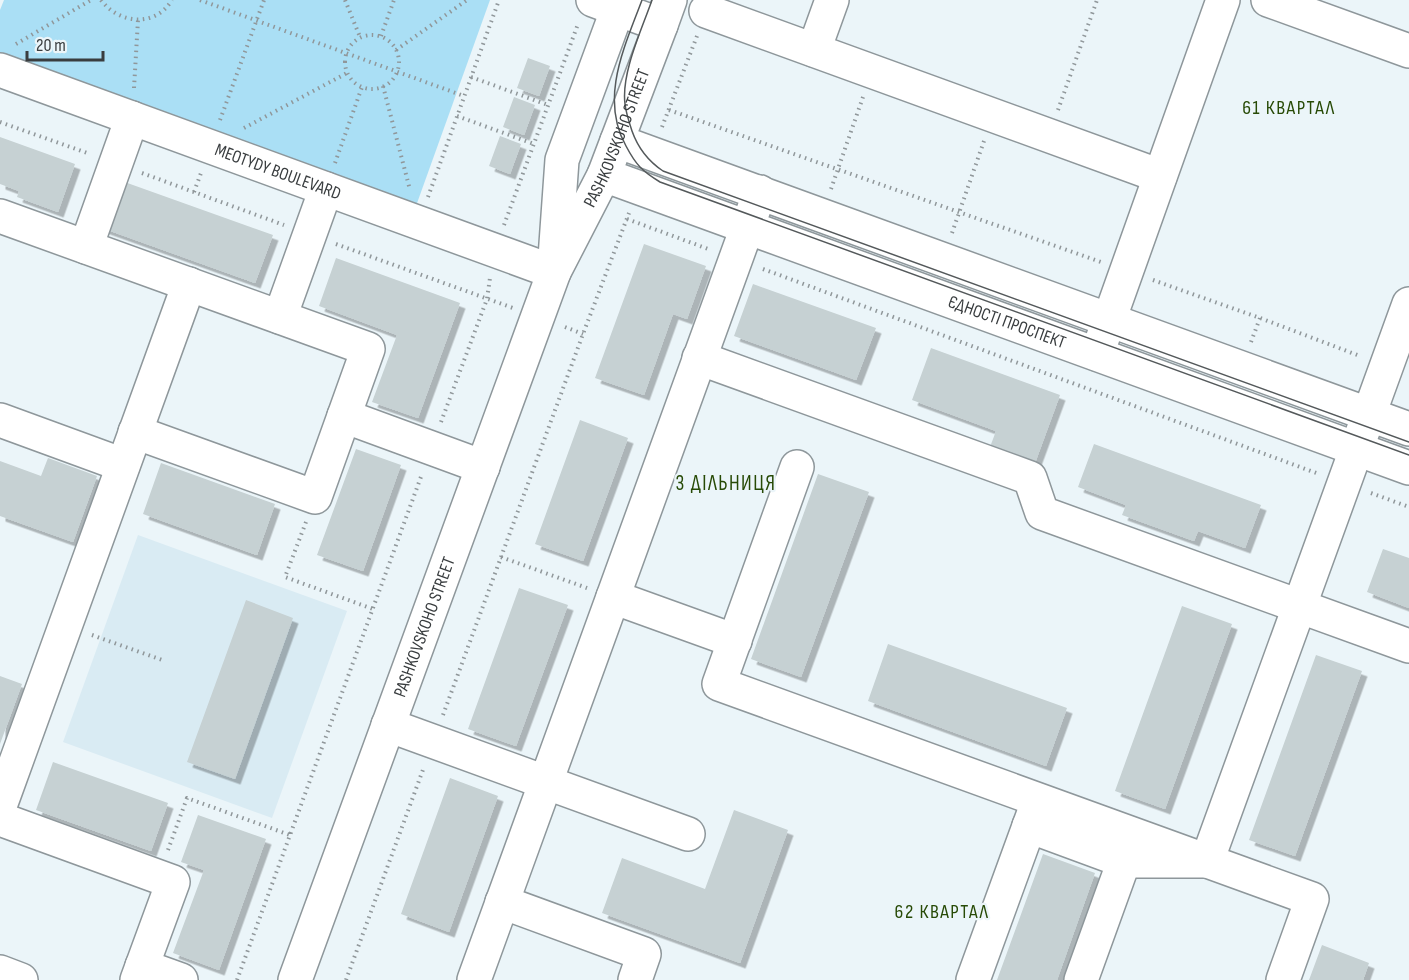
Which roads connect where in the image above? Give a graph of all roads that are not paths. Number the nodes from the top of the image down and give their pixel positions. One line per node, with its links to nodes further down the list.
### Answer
1 (832, 0): 7 (main road)
2 (1223, 0): 15 (main road)
3 (1268, 0): 8 (main road)
4 (603, 8): 6 (main road); 11 (main road, PASHKOVSKOHO STREET)
5 (706, 11): 7 (main road)
6 (665, 12): 12 (main road, PASHKOVSKOHO STREET)
7 (814, 50): 15 (main road)
8 (1409, 51)
9 (5, 59): 10 (main road, MEOTYDY BOULEVARD)
10 (132, 118): 16 (main road, MEOTYDY BOULEVARD); 20 (main road)
11 (575, 125): 12 (main road, ЄДНОСТІ ПРОСПЕКТ); 13 (main road, PASHKOVSKOHO STREET)
12 (617, 141): 14 (main road, PASHKOVSKOHO STREET); 17 (main road, ЄДНОСТІ ПРОСПЕКТ)
13 (562, 160): 14 (main road, ЄДНОСТІ ПРОСПЕКТ); 21 (main road, PASHKOVSKOHO STREET)
14 (604, 175): 19 (main road, ЄДНОСТІ ПРОСПЕКТ); 21 (main road, PASHKOVSKOHO STREET)
15 (1160, 176): 25 (main road)
16 (326, 189): 21 (main road, MEOTYDY BOULEVARD); 24 (main road)
17 (760, 192): 19 (main road); 25 (main road, ЄДНОСТІ ПРОСПЕКТ)
18 (0, 216): 20 (main road)
19 (747, 227): 26 (main road, ЄДНОСТІ ПРОСПЕКТ); 27 (main road)
20 (86, 247): 22 (main road)
21 (554, 272): 35 (main road, PASHKOVSKOHO STREET)
22 (189, 284): 24 (main road); 32 (main road)
23 (1409, 304): 28 (main road)
24 (280, 317): 29 (main road)
25 (1109, 320): 26 (main road); 28 (main road, ЄДНОСТІ ПРОСПЕКТ)
26 (1097, 354): 33 (main road, ЄДНОСТІ ПРОСПЕКТ)
27 (699, 358): 38 (main road); 39 (main road)
28 (1369, 414): 31 (main road, ЄДНОСТІ ПРОСПЕКТ); 33 (main road)
29 (344, 416): 32 (main road); 35 (main road)
30 (0, 420): 34 (main road)
31 (1409, 429)
32 (135, 432): 34 (main road)
33 (1357, 448): 37 (main road, ЄДНОСТІ ПРОСПЕКТ); 39 (main road)
34 (123, 465): 43 (main road)
35 (483, 467): 42 (main road, PASHKOVSKOHO STREET)
36 (797, 467): 40 (main road)
37 (1409, 468)
38 (613, 597): 40 (main road); 44 (main road)
39 (1300, 606): 41 (main road); 50 (main road)
40 (735, 641): 46 (main road)
41 (1409, 646)
42 (388, 725): 44 (main road); 56 (main road, PASHKOVSKOHO STREET)
43 (6, 771): 45 (main road)
44 (546, 782): 48 (main road); 51 (main road)
45 (0, 806)
46 (1034, 813): 49 (main road); 50 (main road); 59 (main road)
47 (0, 819): 53 (main road)
48 (688, 834)
49 (1124, 861): 50 (main road); 60 (main road)
50 (1207, 861): 61 (main road)
51 (502, 902): 57 (main road); 58 (main road)
52 (0, 972): 54 (main road)
53 (140, 973): 55 (main road)
54 (21, 980)
55 (181, 980)
56 (295, 980)
57 (474, 980)
58 (635, 980)
59 (973, 980)
60 (1081, 980)
61 (1283, 980)

